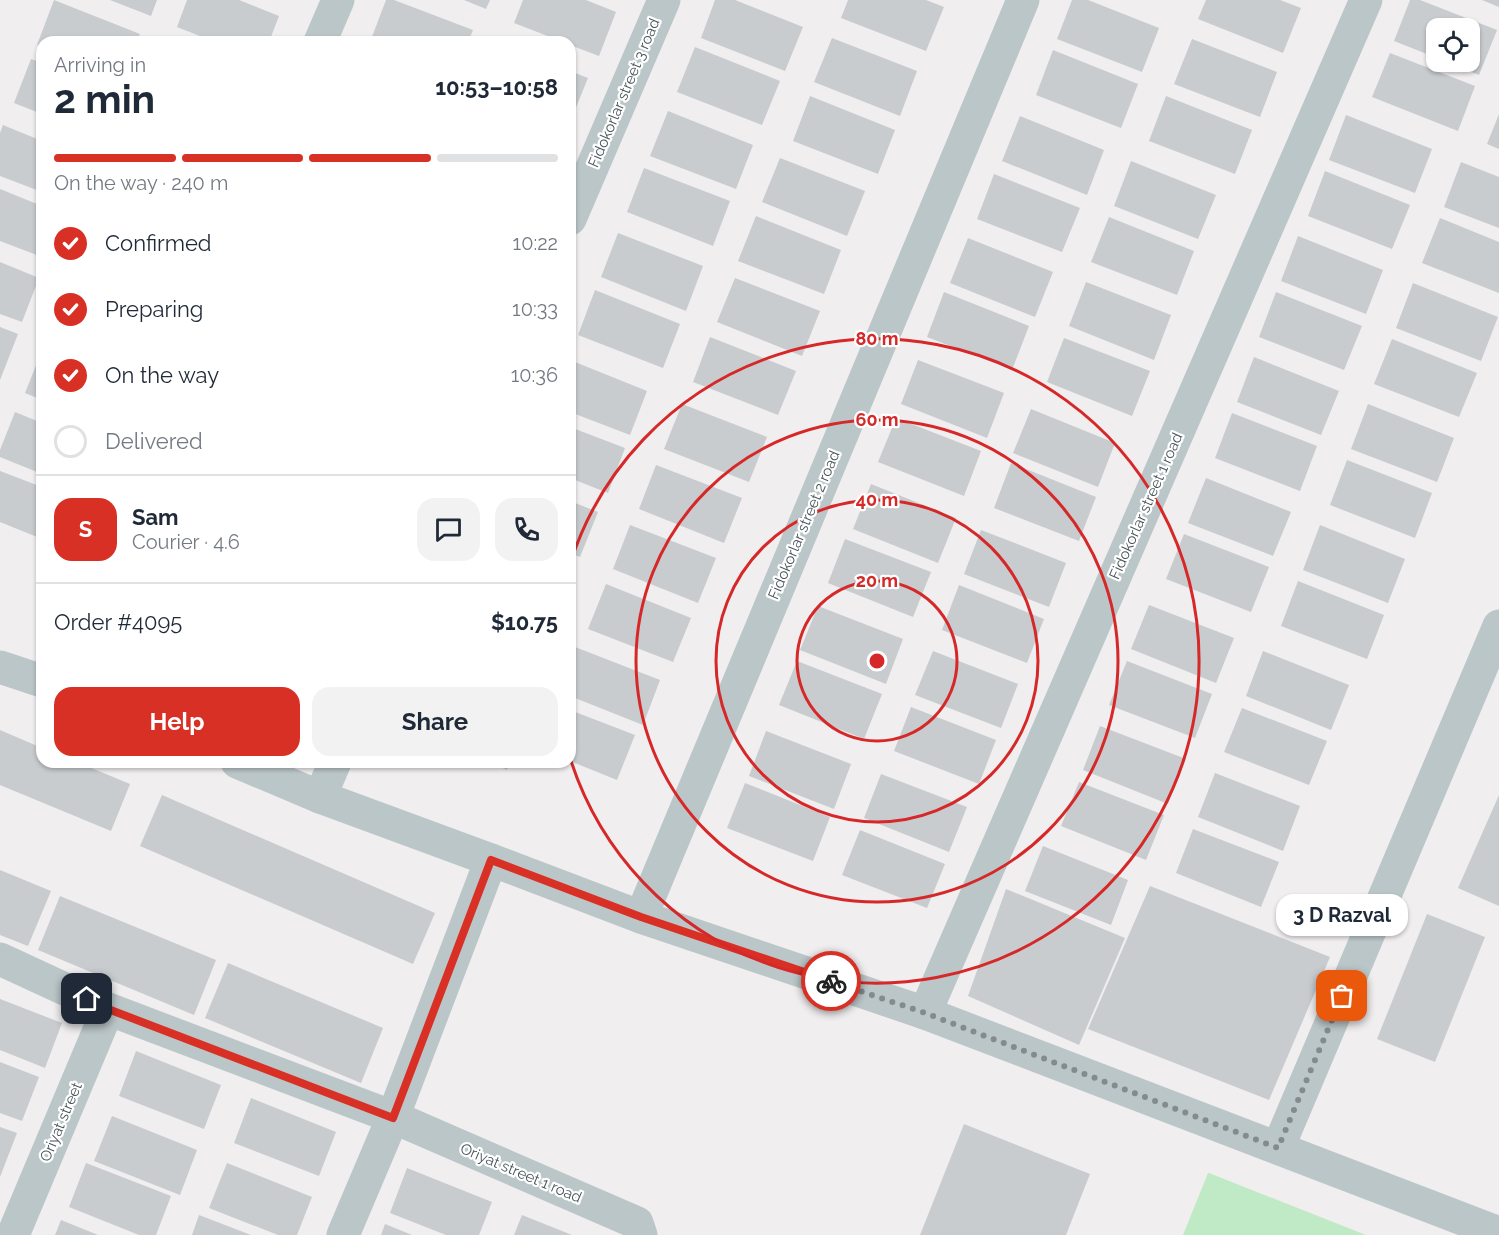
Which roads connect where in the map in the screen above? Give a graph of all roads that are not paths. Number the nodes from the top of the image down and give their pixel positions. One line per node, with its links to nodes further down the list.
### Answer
1 (338, 0): 5 (street)
2 (664, 0): 6 (street, Fidokorlar street 3 road)
3 (1023, 0): 14 (street, Fidokorlar street 2 road)
4 (1366, 0): 17 (street, Fidokorlar street 1 road)
5 (323, 36)
6 (576, 205)
7 (1499, 626): 19 (street)
8 (0, 667): 9 (street)
9 (36, 679)
10 (251, 768): 12 (street)
11 (332, 768): 12 (street)
12 (320, 797): 13 (street)
13 (491, 860): 14 (street); 18 (street)
14 (641, 917): 17 (street)
15 (0, 959): 16 (street, Oriyat street 1 road)
16 (108, 1009): 18 (street, Oriyat street 1 road); 21 (street, Oriyat street)
17 (925, 1013): 19 (street)
18 (393, 1118): 22 (street); 23 (street, Oriyat street 1 road)
19 (1278, 1148): 20 (street)
20 (1499, 1233)
21 (13, 1235)
22 (343, 1235)
23 (641, 1235)

